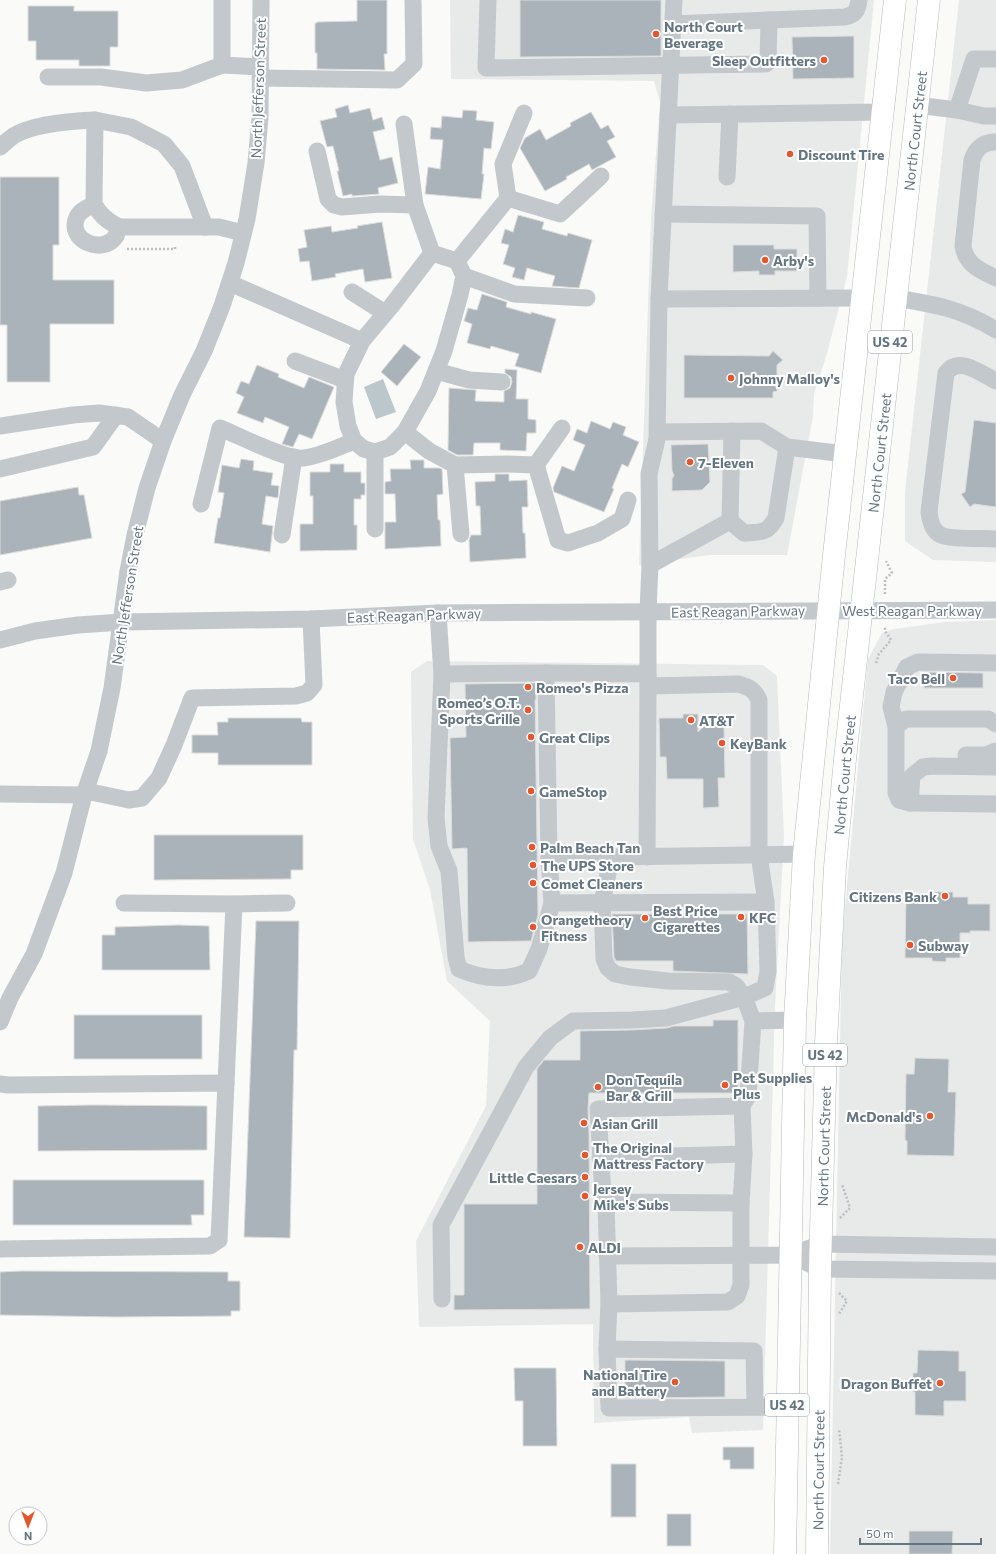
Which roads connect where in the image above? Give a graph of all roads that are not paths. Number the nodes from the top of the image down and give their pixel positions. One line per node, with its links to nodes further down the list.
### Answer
1 (222, 0): 12 (street)
2 (261, 0): 14 (street, North Jefferson Street)
3 (414, 0): 14 (street)
4 (488, 0): 13 (street)
5 (674, 0): 10 (street)
6 (859, 0): 9 (street)
7 (895, 0): 18 (main road, US 42)
8 (929, 0): 16 (main road, North Court Street / US 42)
9 (769, 20): 10 (street); 13 (street)
10 (672, 24): 13 (street)
11 (996, 59): 17 (street)
12 (222, 65): 14 (street); 15 (street)
13 (671, 66): 21 (street)
14 (260, 72): 36 (street, North Jefferson Street)
15 (48, 77)
16 (916, 105): 17 (street); 45 (main road, North Court Street / US 42)
17 (957, 110): 22 (street)
18 (882, 112): 20 (street); 44 (main road, US 42)
19 (524, 113): 30 (street)
20 (730, 114): 21 (street); 29 (street)
21 (668, 115): 33 (street)
22 (996, 116)
23 (95, 120): 26 (street); 31 (street); 35 (street)
24 (404, 124): 32 (street)
25 (996, 142): 39 (street)
26 (0, 147)
27 (317, 151): 32 (street)
28 (601, 176): 30 (street)
29 (727, 177)
30 (508, 198): 38 (street)
31 (94, 204): 34 (street); 34 (street)
32 (416, 205): 37 (street)
33 (663, 214): 43 (street); 46 (street)
34 (119, 227): 35 (street)
35 (205, 227): 36 (street)
36 (244, 233): 40 (street, North Jefferson Street)
37 (432, 253): 38 (street); 47 (street)
38 (460, 268): 42 (street); 51 (street)
39 (996, 278)
40 (230, 283): 49 (street); 61 (street, North Jefferson Street)
41 (352, 292): 47 (street)
42 (587, 298)
43 (818, 298): 44 (street); 46 (street)
44 (861, 298): 65 (main road, US 42)
45 (895, 298): 48 (street); 81 (main road, North Court Street / US 42)
46 (659, 300): 60 (street)
47 (385, 313): 49 (street)
48 (996, 330)
49 (362, 341): 52 (street)
50 (295, 361): 52 (street)
51 (436, 371): 54 (street); 59 (street)
52 (345, 380): 62 (street)
53 (996, 381): 76 (street)
54 (502, 382)
55 (116, 415): 56 (street); 61 (street); 69 (street)
56 (0, 426)
57 (562, 428): 68 (street)
58 (732, 431): 60 (street); 63 (street); 72 (street)
59 (405, 432): 64 (street); 67 (street)
60 (658, 432): 77 (street)
61 (163, 441): 86 (street, North Jefferson Street)
62 (354, 441): 64 (street); 66 (street)
63 (787, 447): 65 (street); 72 (street)
64 (374, 452): 73 (street)
65 (845, 454): 78 (main road, US 42)
66 (294, 457): 71 (street); 75 (street)
67 (455, 465): 68 (street); 74 (street)
68 (536, 465): 70 (street)
69 (0, 469)
70 (628, 500)
71 (201, 504)
72 (730, 521): 77 (street)
73 (375, 529)
74 (461, 534)
75 (282, 535)
76 (996, 538)
77 (650, 565): 82 (street)
78 (829, 610): 81 (street, West Reagan Parkway); 82 (street, East Reagan Parkway); 101 (main road, US 42)
79 (969, 610): 80 (street, West Reagan Parkway); 81 (street, West Reagan Parkway); 85 (street)
80 (996, 610)
81 (861, 611): 123 (main road, North Court Street / US 42)
82 (648, 612): 83 (street, East Reagan Parkway); 91 (street)
83 (438, 613): 84 (street, East Reagan Parkway); 90 (street)
84 (311, 619): 86 (street, East Reagan Parkway); 97 (street)
85 (996, 619)
86 (122, 622): 87 (street, East Reagan Parkway); 97 (street, North Jefferson Street)
87 (0, 640)
88 (993, 666): 93 (street)
89 (546, 673): 90 (street); 91 (street); 104 (street)
90 (442, 674): 109 (street)
91 (648, 680): 102 (street); 103 (street)
92 (992, 722): 93 (street)
93 (896, 726): 99 (street)
94 (996, 751): 96 (street)
95 (996, 767): 96 (street)
96 (912, 776): 99 (street)
97 (85, 793): 98 (street); 115 (street, North Jefferson Street)
98 (0, 794)
99 (910, 803): 100 (street)
100 (996, 804)
101 (804, 854): 102 (street); 113 (main road, US 42)
102 (760, 855): 103 (street); 106 (street)
103 (647, 857): 105 (street)
104 (549, 858): 105 (street); 109 (street)
105 (611, 858): 110 (street)
106 (766, 902): 110 (street); 112 (street)
107 (124, 903): 111 (street)
108 (287, 903): 111 (street)
109 (552, 903): 110 (street)
110 (602, 903): 112 (street)
111 (234, 904): 116 (street)
112 (744, 997): 114 (street); 131 (street)
113 (794, 1020): 114 (street); 127 (main road, US 42)
114 (753, 1021): 118 (street)
115 (0, 1022)
116 (226, 1083): 117 (street); 125 (street)
117 (0, 1084)
118 (742, 1106): 119 (street); 120 (street)
119 (744, 1154): 120 (street); 122 (street)
120 (600, 1158): 121 (street)
121 (606, 1202): 122 (street); 128 (street)
122 (741, 1203): 126 (street)
123 (831, 1244): 124 (street); 127 (street); 129 (main road, North Court Street / US 42)
124 (996, 1247)
125 (0, 1249)
126 (742, 1255): 127 (street); 128 (street); 132 (street)
127 (791, 1255): 129 (street); 135 (main road, US 42)
128 (607, 1256): 132 (street)
129 (830, 1269): 130 (street); 137 (main road, North Court Street / US 42)
130 (996, 1271)
131 (442, 1299)
132 (608, 1304): 133 (street)
133 (607, 1349): 134 (street); 134 (street)
134 (755, 1406): 135 (street)
135 (787, 1407): 136 (main road, US 42)
136 (785, 1554)
137 (817, 1554)

